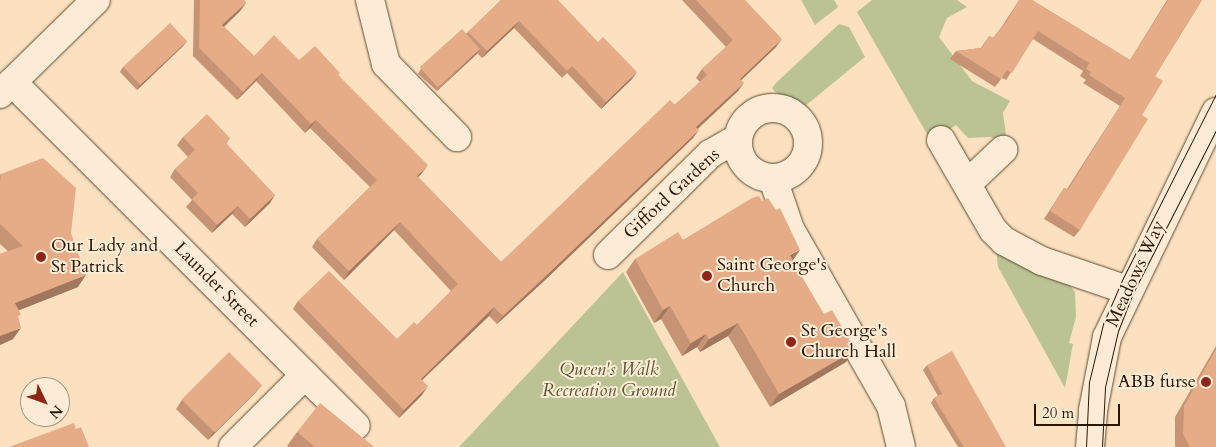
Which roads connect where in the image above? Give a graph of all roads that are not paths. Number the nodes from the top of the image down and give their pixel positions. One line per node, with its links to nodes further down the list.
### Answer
1 (96, 0): 3 (street)
2 (370, 0): 5 (street)
3 (6, 88): 13 (street, Launder Street)
4 (1216, 112): 12 (street, Meadows Way)
5 (457, 137)
6 (738, 138): 9 (street); 9 (street); 11 (street, Gifford Gardens)
7 (941, 140): 10 (street)
8 (1003, 150): 10 (street)
9 (773, 179): 16 (street)
10 (967, 184): 12 (street)
11 (608, 254)
12 (1127, 290): 17 (street, Meadows Way)
13 (305, 375): 14 (street, Launder Street); 15 (street)
14 (356, 426)
15 (233, 447)
16 (901, 447)
17 (1090, 447)

